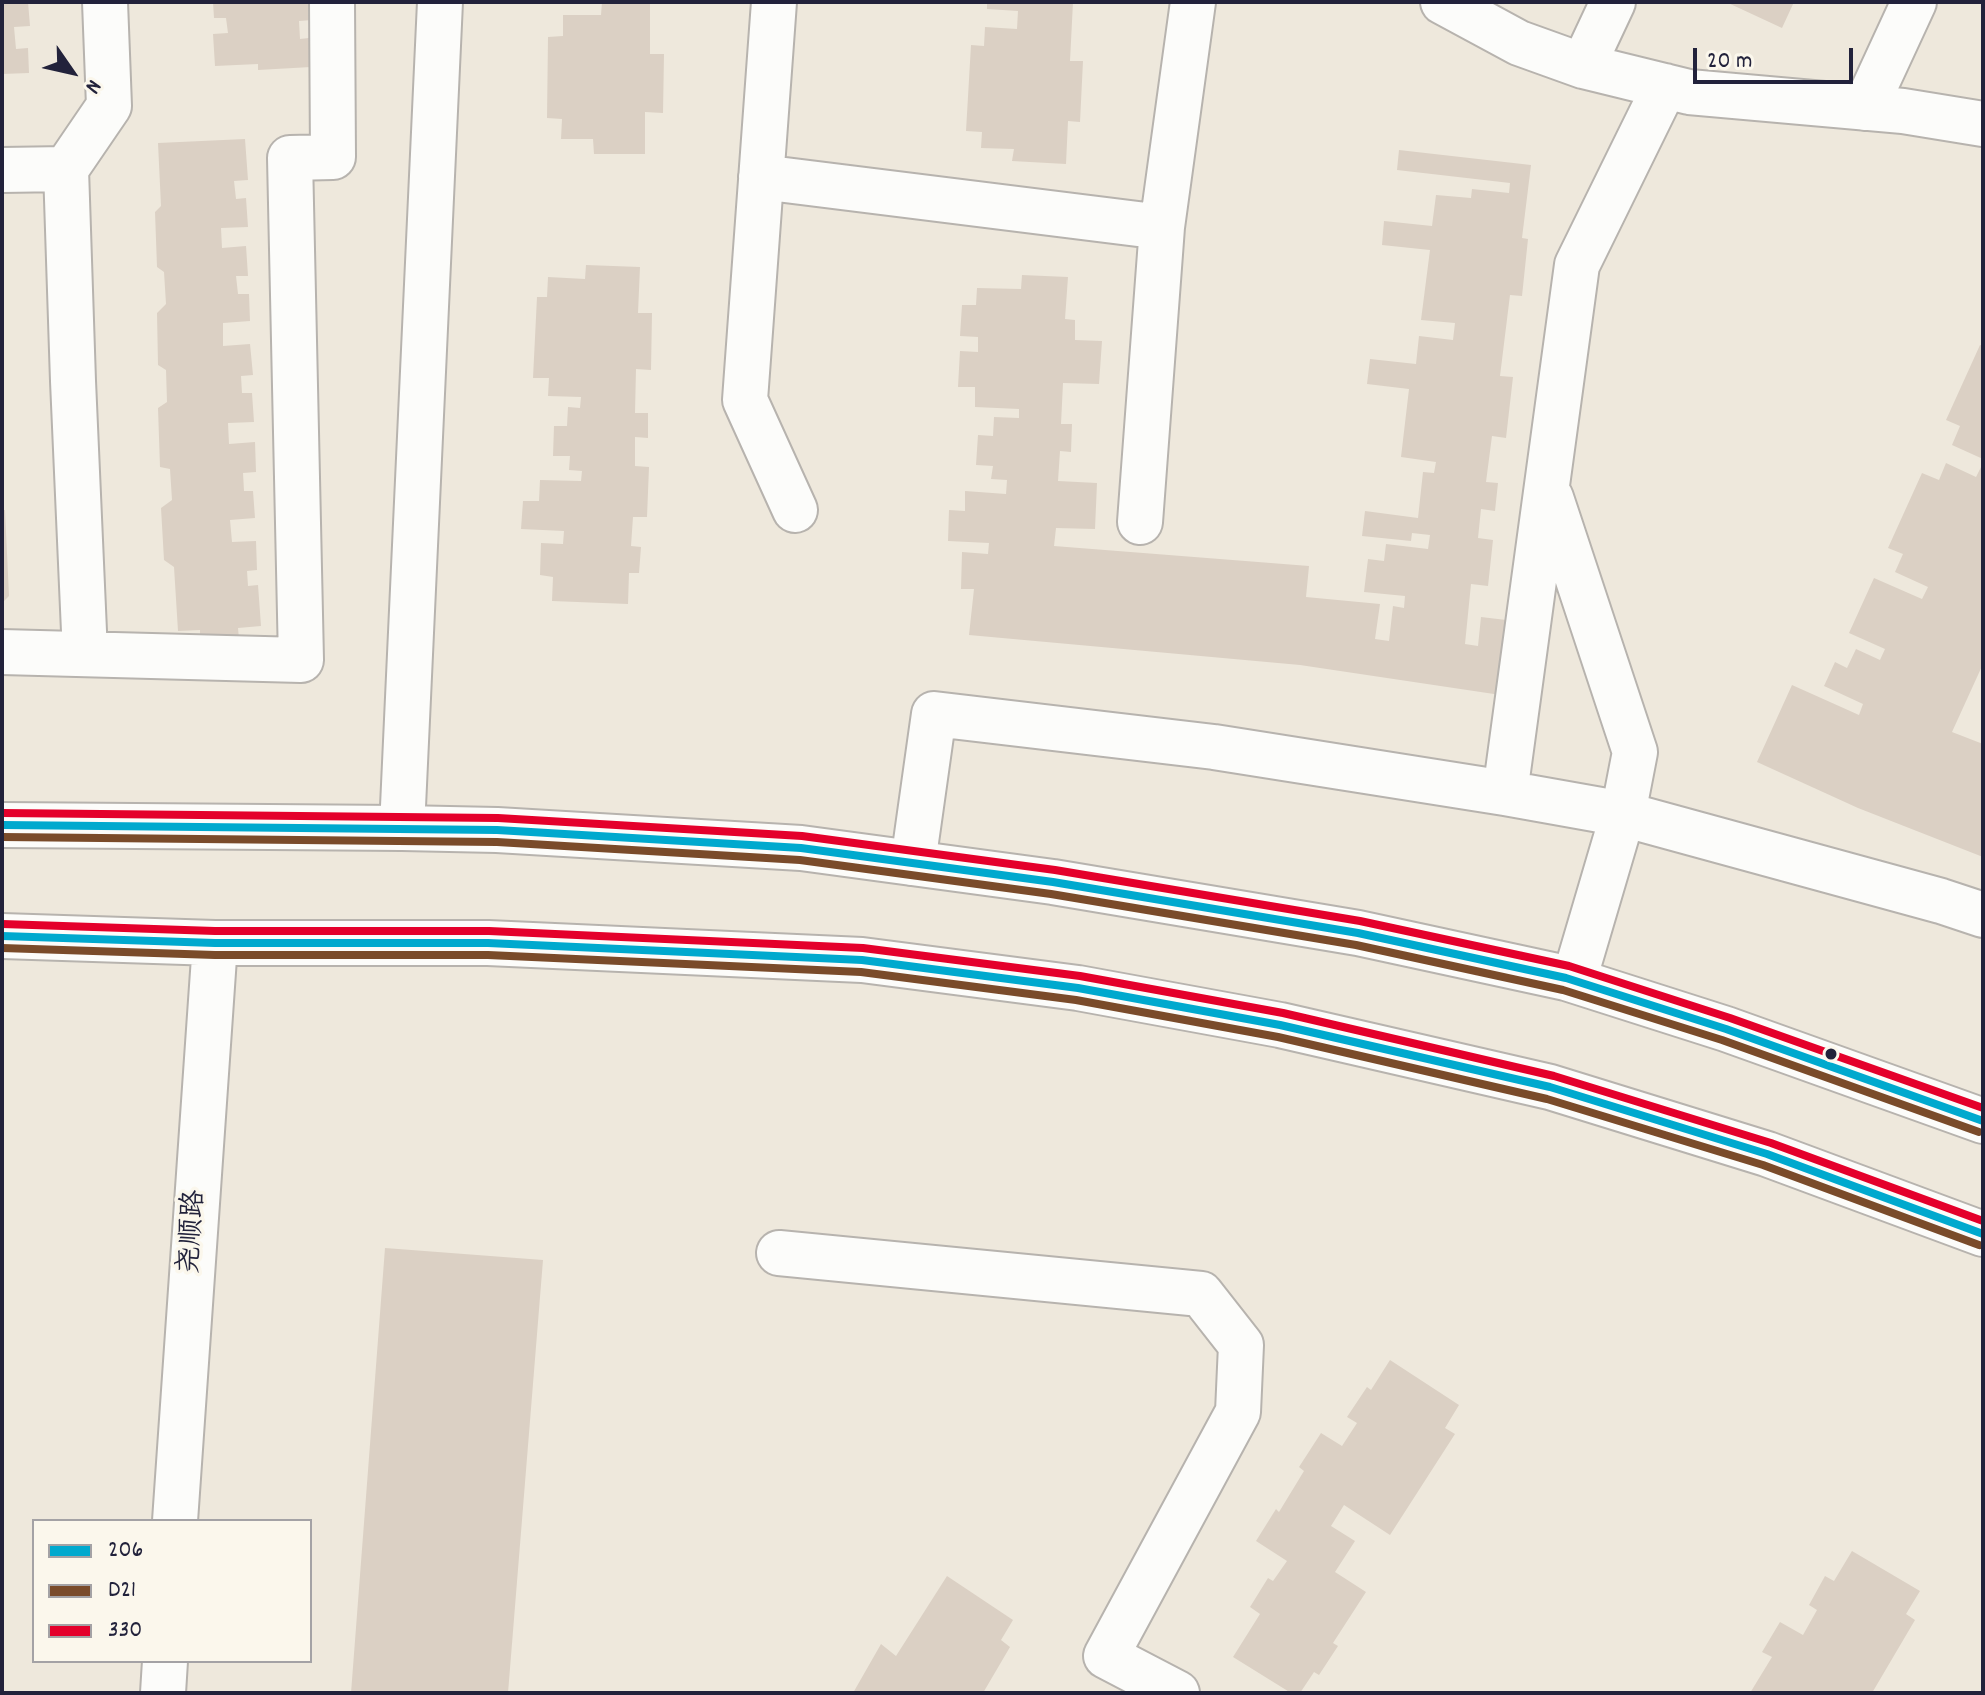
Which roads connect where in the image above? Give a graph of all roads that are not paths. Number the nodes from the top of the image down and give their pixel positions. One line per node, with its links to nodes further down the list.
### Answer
1 (105, 2): 13 (main road)
2 (332, 2): 21 (main road)
3 (440, 2): 25 (main road)
4 (774, 2): 15 (main road)
5 (1193, 2): 16 (main road)
6 (1443, 2): 9 (main road)
7 (1613, 2): 9 (main road)
8 (1914, 2): 11 (main road)
9 (1583, 66): 10 (main road)
10 (1665, 86): 11 (main road); 17 (main road)
11 (1865, 108): 12 (main road)
12 (1983, 124)
13 (66, 169): 14 (main road); 21 (main road)
14 (2, 170)
15 (761, 177): 16 (main road); 18 (main road)
16 (1162, 227): 19 (main road)
17 (1548, 488): 22 (main road); 23 (main road)
18 (795, 510)
19 (1140, 522)
20 (2, 652): 21 (main road)
21 (85, 654)
22 (1505, 793): 23 (main road); 26 (main road)
23 (1623, 814): 27 (main road); 30 (main road)
24 (2, 825): 25 (main road)
25 (402, 828): 26 (main road)
26 (913, 863): 30 (main road)
27 (1983, 915)
28 (2, 936): 29 (main road)
29 (215, 943): 32 (main road); 34 (main road, 尧顺路)
30 (1574, 980): 31 (main road)
31 (1983, 1121)
32 (1983, 1234)
33 (779, 1253): 37 (main road)
34 (175, 1519)
35 (165, 1663): 36 (main road)
36 (163, 1693)
37 (1177, 1693)

